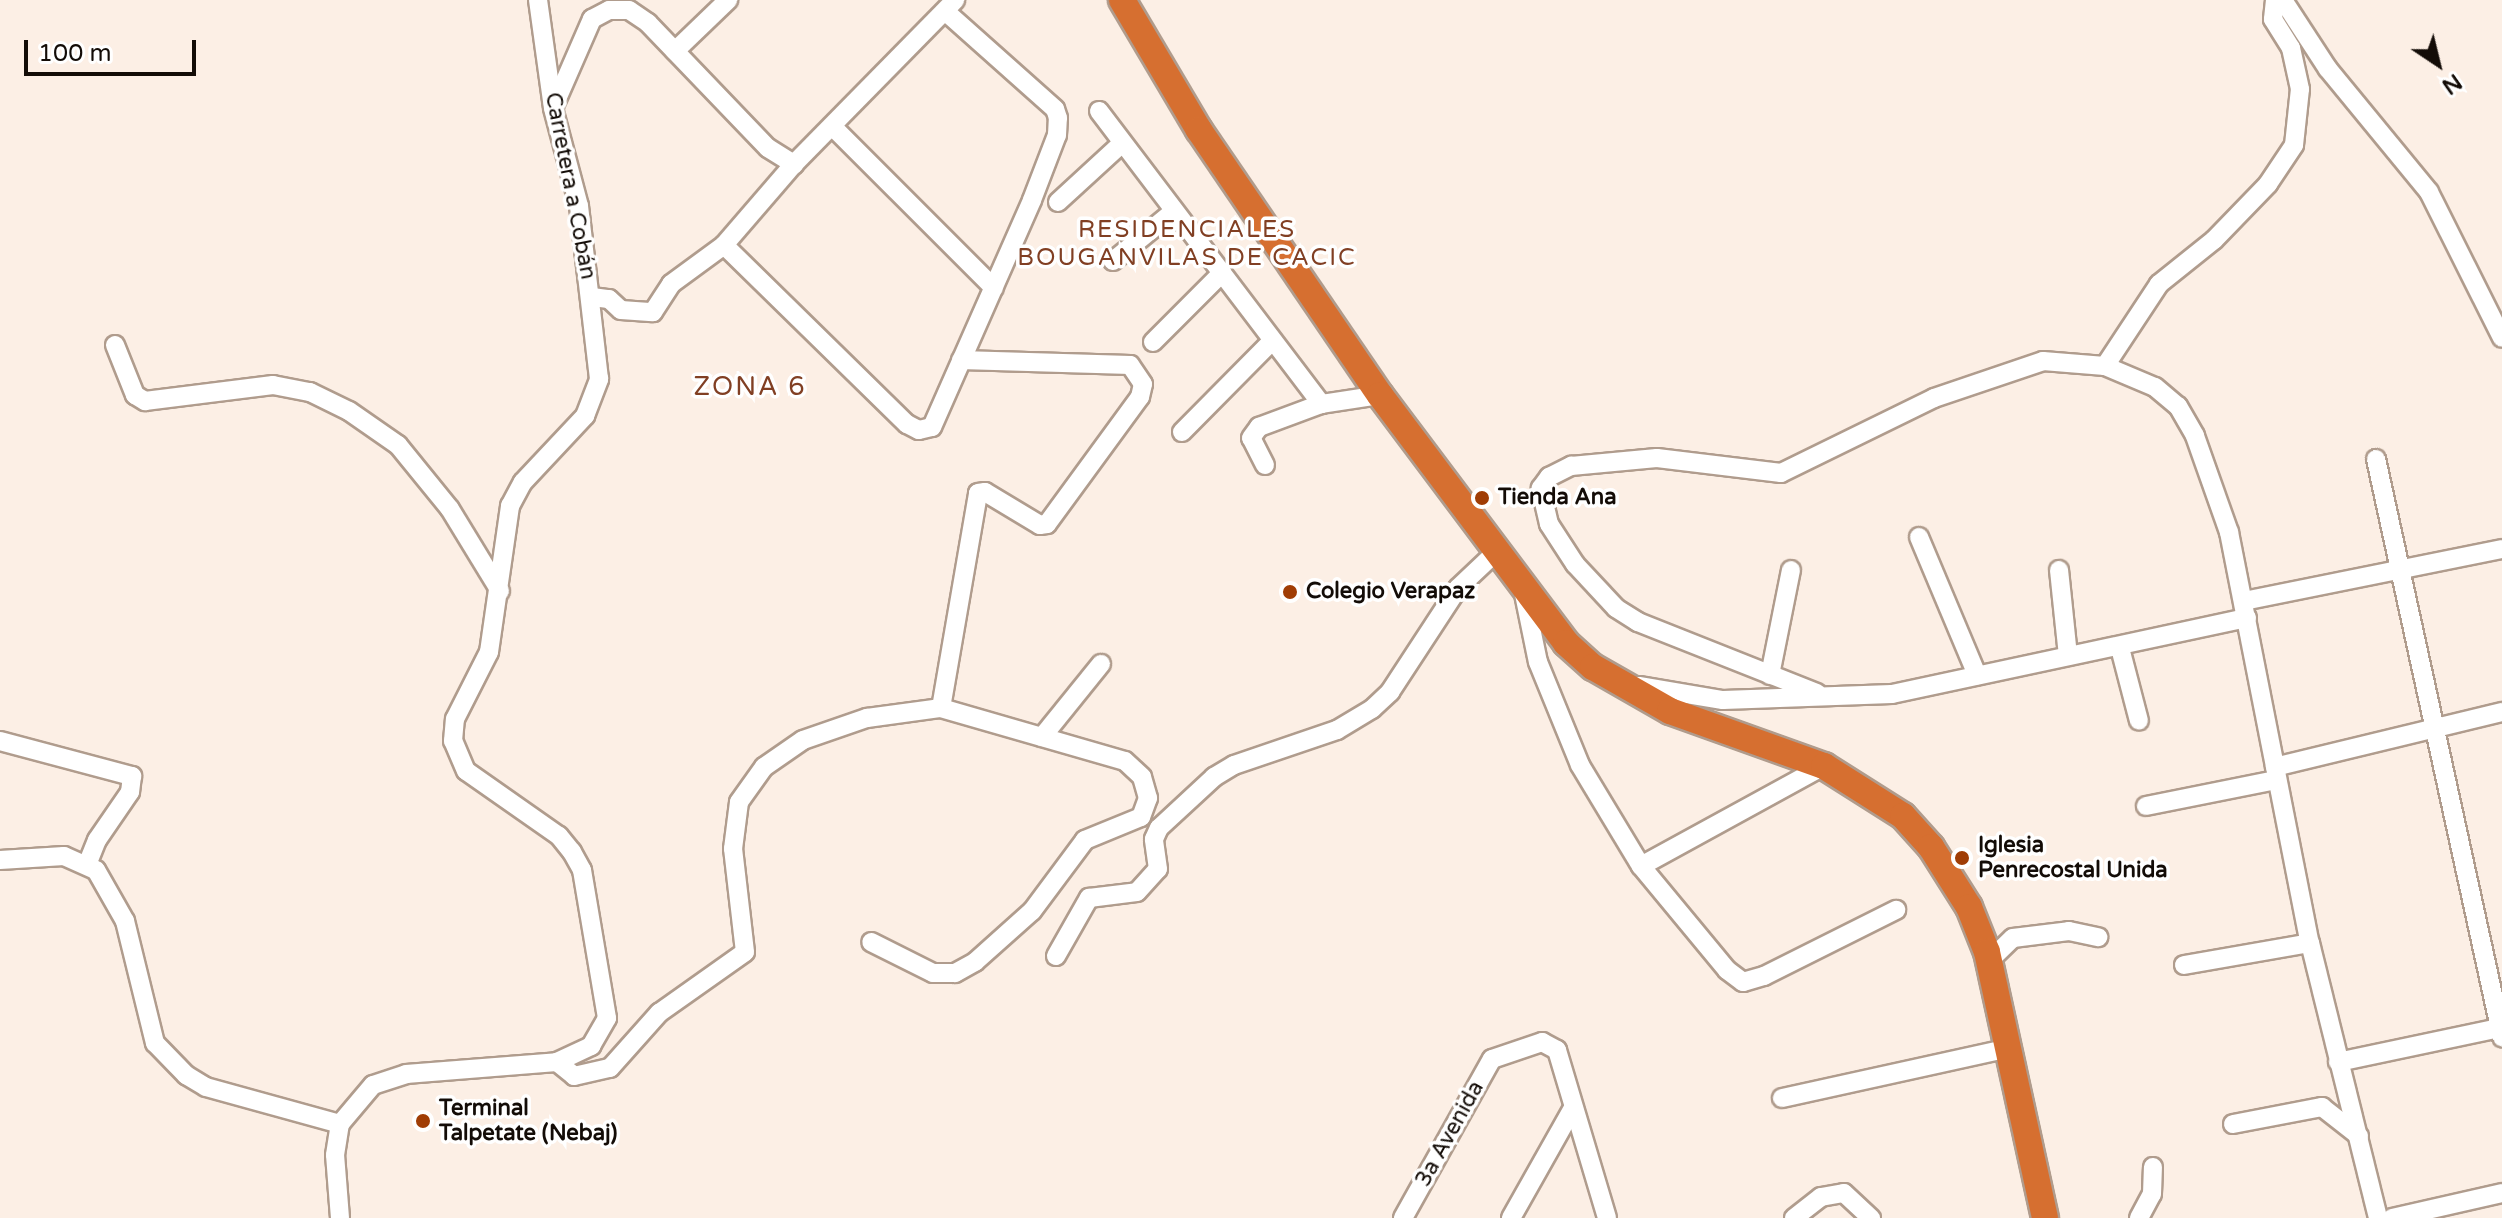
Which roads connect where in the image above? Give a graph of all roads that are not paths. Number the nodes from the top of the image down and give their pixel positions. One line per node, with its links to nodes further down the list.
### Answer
1 (538, 0): 9 (street, Carretera a Cobán)
2 (728, 0): 8 (street)
3 (1122, 0): 27 (highway)
4 (2275, 0): 26 (street)
5 (2283, 0): 21 (street)
6 (616, 5): 8 (street); 9 (street)
7 (950, 6): 11 (street); 19 (street)
8 (675, 51): 13 (street)
9 (553, 108): 20 (street, Carretera a Cobán)
10 (1099, 111): 12 (street)
11 (834, 128): 13 (street); 19 (street)
12 (1121, 144): 14 (street); 15 (street)
13 (794, 164): 16 (street)
14 (1058, 202)
15 (1174, 211): 17 (street); 18 (street)
16 (724, 245): 20 (street); 25 (street)
17 (1113, 261)
18 (1222, 273): 22 (street); 23 (street)
19 (994, 288): 25 (street)
20 (592, 297): 38 (street, Carretera a Cobán)
21 (2502, 338)
22 (1272, 341): 28 (street); 29 (street)
23 (1153, 342)
24 (115, 345): 38 (street)
25 (961, 360): 48 (street)
26 (2105, 366): 40 (street); 44 (street)
27 (1380, 395): 28 (street); 34 (highway)
28 (1321, 404): 31 (street)
29 (1182, 432)
30 (2376, 459): 35 (street)
31 (1265, 465)
32 (1919, 537): 45 (street)
33 (2502, 549): 35 (street)
34 (1495, 553): 39 (highway); 64 (street)
35 (2401, 569): 40 (street); 51 (street)
36 (1791, 570): 44 (street)
37 (2059, 570): 42 (street)
38 (500, 591): 69 (street, Carretera a Cobán)
39 (1524, 594): 46 (highway); 59 (street)
40 (2245, 610): 41 (street); 55 (street)
41 (2120, 648): 42 (street); 50 (street)
42 (2068, 656): 45 (street)
43 (1101, 664): 52 (street)
44 (1770, 675): 47 (street)
45 (1977, 675): 47 (street)
46 (1619, 680): 47 (street); 54 (highway)
47 (1817, 693)
48 (941, 708): 52 (street); 69 (street)
49 (2502, 712): 51 (street)
50 (2139, 721)
51 (2435, 728): 55 (street); 67 (street)
52 (1042, 737): 62 (street)
53 (0, 741): 58 (street)
54 (1824, 766): 59 (street); 65 (highway)
55 (2276, 774): 56 (street); 63 (street)
56 (2146, 806)
57 (0, 860): 58 (street)
58 (87, 865): 73 (street)
59 (1641, 866): 60 (street)
60 (1896, 910)
61 (2098, 937): 65 (street)
62 (871, 942)
63 (2310, 943): 66 (street); 70 (street)
64 (1056, 956)
65 (1989, 961): 68 (highway)
66 (2184, 965)
67 (2501, 1032): 70 (street)
68 (2009, 1048): 71 (street); 84 (highway)
69 (557, 1062): 73 (street, Carretera a Cobán)
70 (2338, 1062): 75 (street)
71 (1782, 1098)
72 (1573, 1108): 79 (street, 3a Avenida); 80 (street); 81 (street)
73 (340, 1124): 78 (street)
74 (2233, 1124): 75 (street)
75 (2359, 1136): 86 (street)
76 (2153, 1167): 85 (street)
77 (2502, 1193): 87 (street)
78 (340, 1218)
79 (1403, 1218)
80 (1511, 1218)
81 (1607, 1218)
82 (1794, 1218): 83 (street)
83 (1871, 1218)
84 (2045, 1218)
85 (2139, 1218)
86 (2378, 1218)
87 (2392, 1218)

